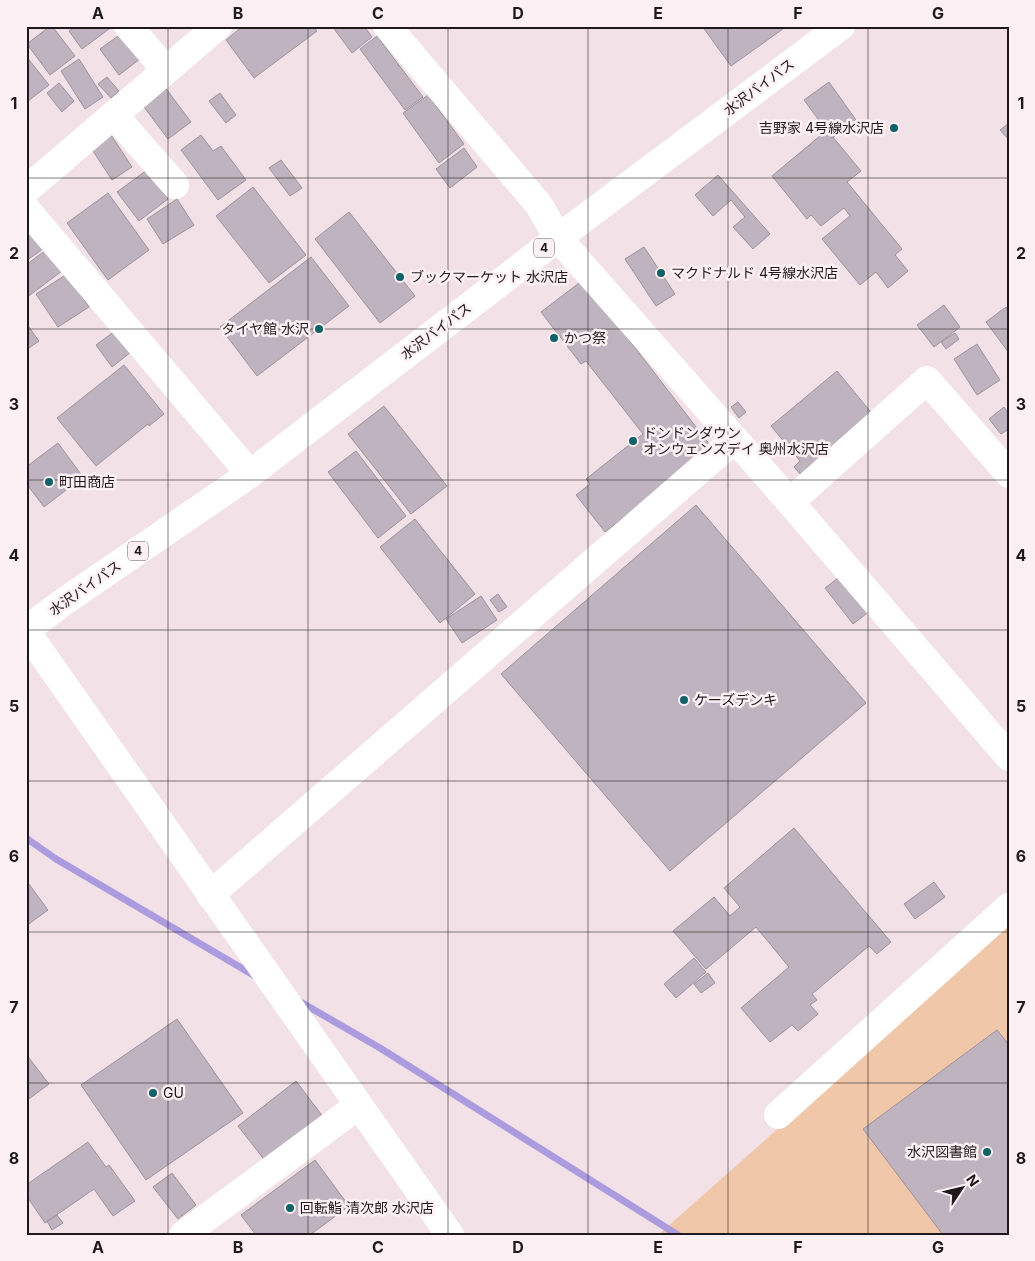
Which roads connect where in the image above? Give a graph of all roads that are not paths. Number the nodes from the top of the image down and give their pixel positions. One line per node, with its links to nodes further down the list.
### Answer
1 (128, 26): 5 (main road)
2 (218, 26): 5 (main road)
3 (387, 26): 10 (main road)
4 (841, 26): 10 (main road, 水沢バイパス / 4)
5 (166, 70): 6 (main road)
6 (114, 115): 7 (main road); 8 (main road)
7 (175, 185)
8 (26, 190)
9 (26, 209): 12 (main road)
10 (558, 238): 11 (main road); 12 (main road, 水沢バイパス / 4)
11 (734, 440): 14 (main road); 17 (main road)
12 (250, 474): 15 (main road, 水沢バイパス / 4)
13 (1009, 474): 14 (main road)
14 (790, 502): 16 (main road)
15 (26, 630): 17 (main road)
16 (1009, 757)
17 (210, 895): 19 (main road)
18 (1009, 907): 20 (main road)
19 (359, 1105): 21 (main road); 22 (main road)
20 (778, 1115)
21 (184, 1235)
22 (450, 1235)

